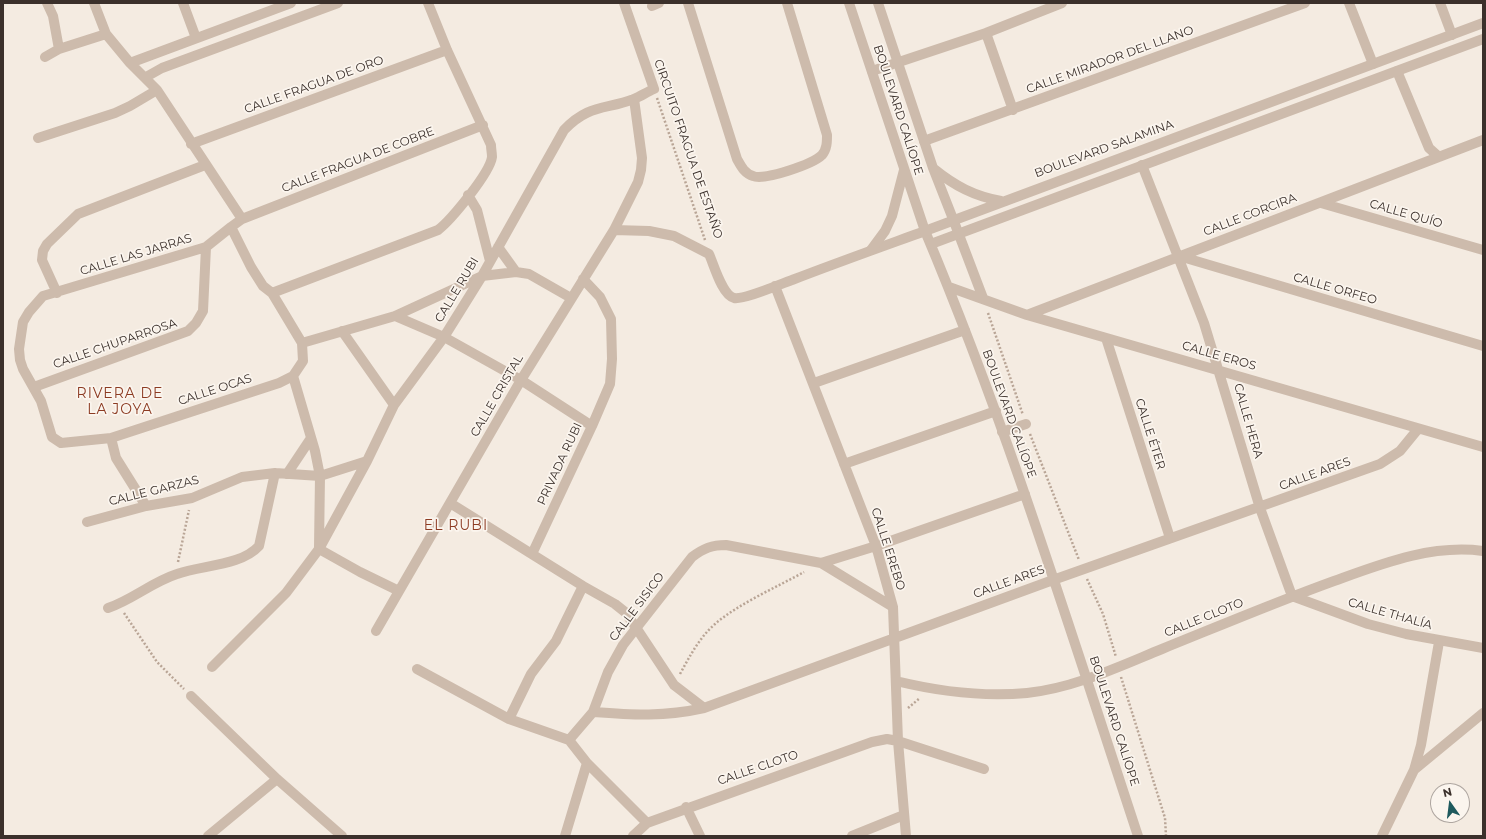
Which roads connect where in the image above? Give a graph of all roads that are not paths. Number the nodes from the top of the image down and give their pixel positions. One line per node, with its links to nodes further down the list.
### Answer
1 (47, 3): 25 (street)
2 (94, 3): 21 (street)
3 (183, 3): 23 (street)
4 (291, 3): 17 (street)
5 (338, 3): 19 (street)
6 (428, 3): 26 (street)
7 (624, 3): 34 (street, CIRCUITO FRAGUA DE ESTAÑO)
8 (688, 3): 9 (street)
9 (787, 3)
10 (849, 3): 31 (street, BOULEVARD CALÍOPE)
11 (878, 3): 28 (street, BOULEVARD CALÍOPE)
12 (1062, 3): 16 (street)
13 (1305, 3): 37 (street, CALLE MIRADOR DEL LLANO)
14 (1349, 3): 30 (street)
15 (1440, 3): 22 (street)
16 (1048, 5): 20 (street)
17 (272, 6): 19 (street); 23 (street)
18 (1483, 23): 22 (street, BOULEVARD SALAMINA)
19 (279, 26): 33 (street)
20 (986, 33): 28 (street); 37 (street)
21 (106, 34): 25 (street); 29 (street)
22 (1452, 35): 30 (street, BOULEVARD SALAMINA)
23 (196, 38): 29 (street)
24 (1483, 39): 32 (street)
25 (60, 49): 27 (street)
26 (447, 50): 38 (street); 42 (street, CALLE FRAGUA DE ORO)
27 (45, 57)
28 (898, 62): 31 (street); 41 (street, BOULEVARD CALÍOPE)
29 (130, 63): 33 (street)
30 (1373, 64): 49 (street, BOULEVARD SALAMINA)
31 (872, 71): 47 (street, BOULEVARD CALÍOPE)
32 (1397, 71): 43 (street); 45 (street)
33 (146, 77): 35 (street)
34 (654, 88): 36 (street, CALLE RUBI)
35 (156, 90): 39 (street); 42 (street)
36 (634, 99): 54 (street, CALLE CRISTAL); 59 (street, CALLE RUBI)
37 (1013, 110): 41 (street, CALLE MIRADOR DEL LLANO)
38 (483, 125): 48 (street); 51 (street, CALLE FRAGUA DE COBRE)
39 (38, 138)
40 (1483, 140): 43 (street, CALLE CORCIRA)
41 (924, 141): 46 (street, BOULEVARD CALÍOPE)
42 (191, 144): 44 (street)
43 (1439, 157): 50 (street, CALLE CORCIRA)
44 (205, 165): 51 (street); 69 (street)
45 (1142, 165): 56 (street); 62 (street, CALLE HERA)
46 (933, 168): 49 (street); 52 (street, BOULEVARD CALÍOPE)
47 (904, 170): 55 (street, BOULEVARD CALÍOPE); 60 (street)
48 (468, 195): 63 (street); 70 (street)
49 (1001, 201): 52 (street, BOULEVARD SALAMINA)
50 (1321, 203): 61 (street, CALLE QUÍO); 62 (street, CALLE CORCIRA)
51 (242, 219): 53 (street, CALLE FRAGUA DE COBRE)
52 (953, 219): 55 (street, BOULEVARD SALAMINA); 56 (street, BOULEVARD CALÍOPE)
53 (231, 227): 58 (street, CALLE LAS JARRAS); 70 (street)
54 (614, 230): 66 (street, CALLE CRISTAL); 72 (street, CIRCUITO FRAGUA DE ESTAÑO)
55 (926, 230): 57 (street, BOULEVARD CALÍOPE); 60 (street, BOULEVARD SALAMINA)
56 (958, 233): 57 (street); 73 (street, BOULEVARD CALÍOPE)
57 (931, 244): 68 (street, BOULEVARD CALÍOPE)
58 (206, 247): 69 (street, CALLE LAS JARRAS); 86 (street, CALLE CHUPARROSA)
59 (498, 247): 63 (street, CALLE RUBI); 64 (street)
60 (871, 250): 67 (street, BOULEVARD SALAMINA)
61 (1483, 250)
62 (1179, 256): 74 (street, CALLE CORCIRA); 81 (street, CALLE ORFEO); 82 (street, CALLE HERA)
63 (490, 261): 65 (street, CALLE RUBI)
64 (516, 272): 65 (street); 71 (street)
65 (482, 276): 75 (street); 78 (street, CALLE RUBI)
66 (583, 279): 71 (street, CALLE CRISTAL); 90 (street, PRIVADA RUBI)
67 (776, 286): 72 (street, BOULEVARD SALAMINA); 85 (street, CALLE EREBO)
68 (949, 287): 73 (street, CALLE EROS); 76 (street, BOULEVARD CALÍOPE)
69 (57, 292): 86 (street, CALLE LAS JARRAS)
70 (272, 293): 80 (street)
71 (572, 298): 84 (street, CALLE CRISTAL)
72 (734, 298)
73 (983, 298): 74 (street, CALLE EROS)
74 (1027, 315): 79 (street, CALLE EROS)
75 (395, 316): 77 (street); 78 (street)
76 (965, 330): 85 (street); 88 (street, BOULEVARD CALÍOPE)
77 (342, 331): 80 (street); 87 (street)
78 (444, 337): 84 (street); 87 (street, CALLE RUBI)
79 (1106, 338): 82 (street, CALLE EROS); 106 (street, CALLE ÉTER)
80 (302, 342): 83 (street)
81 (1483, 346)
82 (1219, 369): 91 (street, CALLE EROS); 104 (street, CALLE HERA)
83 (293, 376): 93 (street, CALLE OCAS); 94 (street)
84 (521, 380): 90 (street); 102 (street, CALLE CRISTAL)
85 (814, 383): 97 (street, CALLE EREBO)
86 (34, 387): 93 (street, CALLE OCAS)
87 (394, 405): 96 (street, CALLE RUBI)
88 (996, 411): 92 (street, BOULEVARD CALÍOPE); 97 (street)
89 (1026, 424): 92 (street)
90 (592, 426): 110 (street, PRIVADA RUBI)
91 (1418, 429): 95 (street, CALLE EROS); 104 (street, CALLE ARES)
92 (1002, 432): 101 (street, BOULEVARD CALÍOPE)
93 (111, 438): 103 (street)
94 (311, 438): 99 (street); 100 (street)
95 (1483, 447)
96 (367, 461): 100 (street, CALLE GARZAS); 108 (street, CALLE RUBI)
97 (844, 464): 107 (street, CALLE EREBO)
98 (275, 473): 99 (street, CALLE GARZAS); 103 (street, CALLE GARZAS); 117 (street)
99 (287, 474): 100 (street, CALLE GARZAS)
100 (320, 476): 108 (street)
101 (1025, 494): 107 (street); 112 (street, BOULEVARD CALÍOPE)
102 (450, 503): 110 (street); 114 (street, CALLE CRISTAL)
103 (146, 506): 105 (street, CALLE GARZAS)
104 (1260, 508): 106 (street, CALLE ARES); 115 (street, CALLE HERA)
105 (87, 522)
106 (1170, 538): 112 (street, CALLE ARES)
107 (876, 546): 111 (street); 116 (street, CALLE EREBO)
108 (319, 549): 114 (street); 123 (street, CALLE RUBI)
109 (1483, 552): 115 (street, CALLE CLOTO)
110 (532, 554): 113 (street)
111 (821, 563): 116 (street); 118 (street, CALLE SISICO)
112 (1053, 580): 120 (street, CALLE ARES); 125 (street, BOULEVARD CALÍOPE)
113 (583, 586): 118 (street); 131 (street)
114 (399, 591): 119 (street, CALLE CRISTAL)
115 (1292, 596): 121 (street, CALLE THALÍA); 125 (street, CALLE CLOTO)
116 (893, 607): 120 (street, CALLE EREBO)
117 (108, 608)
118 (635, 626): 128 (street); 129 (street, CALLE SISICO)
119 (376, 631)
120 (894, 639): 126 (street, CALLE EREBO); 128 (street, CALLE ARES)
121 (1439, 642): 122 (street, CALLE THALÍA); 136 (street)
122 (1483, 648)
123 (212, 667)
124 (417, 669): 131 (street)
125 (1086, 679): 126 (street, CALLE CLOTO); 148 (street, BOULEVARD CALÍOPE)
126 (896, 681): 133 (street, CALLE EREBO)
127 (191, 696): 137 (street)
128 (704, 708): 129 (street, CALLE ARES)
129 (593, 712): 132 (street, CALLE SISICO)
130 (1483, 713): 136 (street)
131 (509, 719): 132 (street)
132 (569, 740): 134 (street)
133 (898, 741): 135 (street, CALLE CLOTO); 138 (street, CALLE CLOTO); 139 (street, CALLE EREBO)
134 (587, 763): 140 (street); 143 (street)
135 (984, 769)
136 (1414, 770): 149 (street)
137 (277, 779): 141 (street); 142 (street)
138 (686, 807): 140 (street, CALLE CLOTO); 145 (street)
139 (904, 815): 146 (street); 147 (street, CALLE EREBO)
140 (647, 823): 144 (street, CALLE CLOTO)
141 (208, 836)
142 (342, 836)
143 (565, 836)
144 (633, 836)
145 (700, 836)
146 (852, 836)
147 (906, 836)
148 (1138, 836)
149 (1382, 836)

